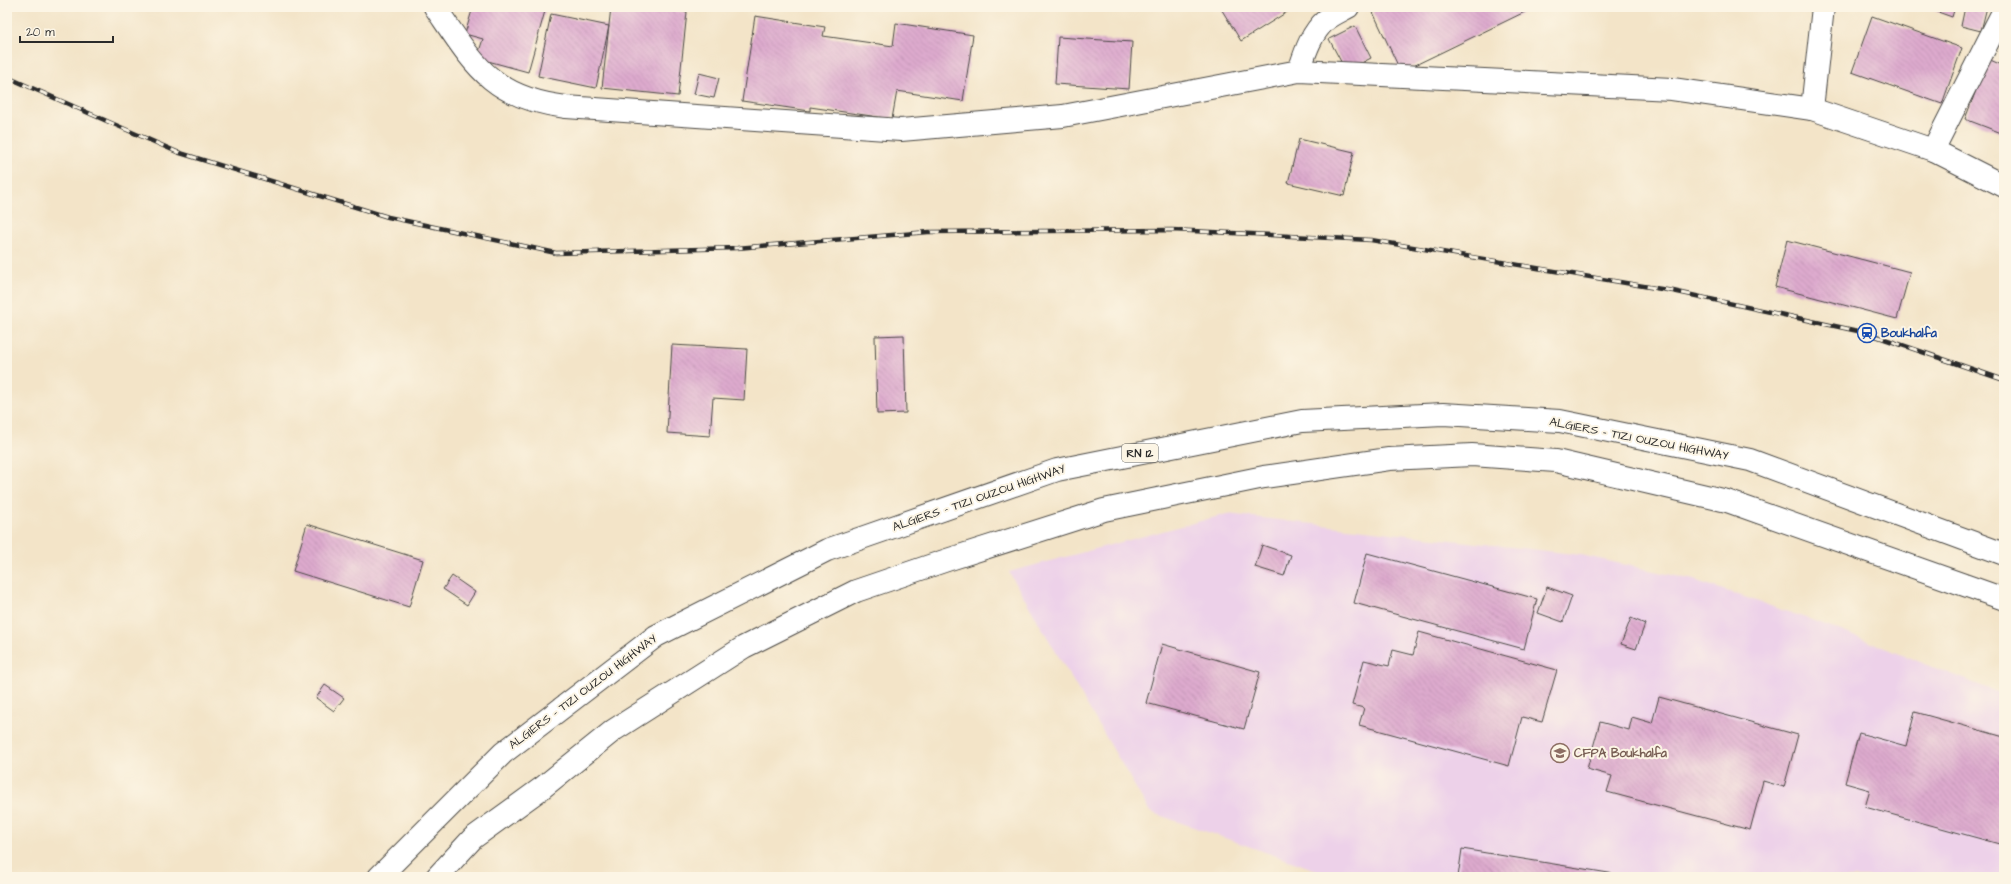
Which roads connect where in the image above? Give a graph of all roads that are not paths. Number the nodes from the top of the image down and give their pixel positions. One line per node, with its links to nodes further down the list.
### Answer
1 (434, 7): 5 (main road)
2 (1348, 7): 5 (main road)
3 (1822, 7): 6 (main road)
4 (2004, 10): 7 (main road)
5 (1299, 71): 6 (main road)
6 (1812, 109): 7 (main road)
7 (1933, 150): 8 (main road)
8 (2004, 186)
9 (2004, 554): 11 (main road, ALGIERS - TIZI OUZOU HIGHWAY / RN 12)
10 (2004, 599): 12 (main road)
11 (379, 877)
12 (437, 877)

